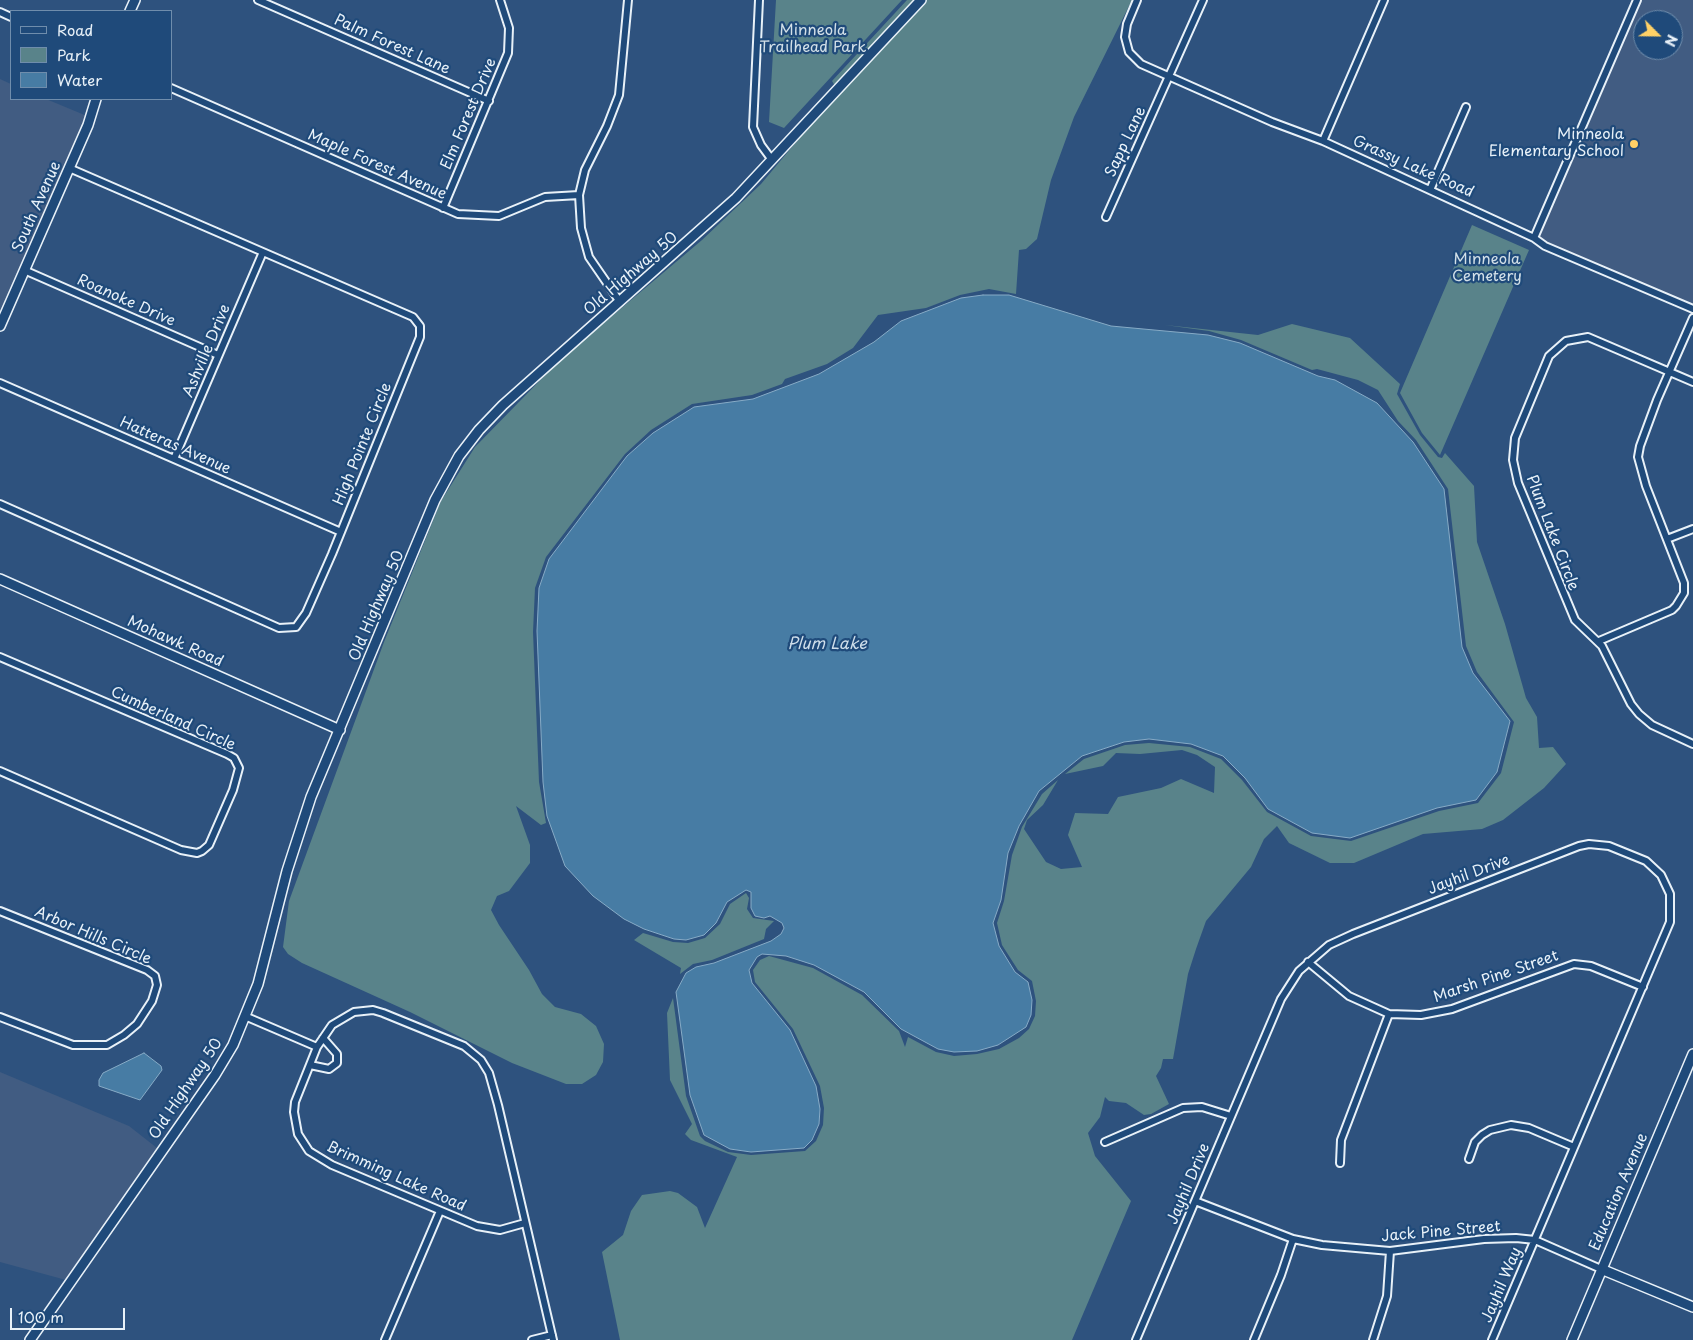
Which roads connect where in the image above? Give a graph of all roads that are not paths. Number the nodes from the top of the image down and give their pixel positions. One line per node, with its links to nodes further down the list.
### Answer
1 (258, 0): 13 (street, Palm Forest Lane)
2 (500, 0): 13 (street, Elm Forest Drive)
3 (628, 0): 19 (street)
4 (759, 0): 16 (street)
5 (921, 0): 16 (main road, Old Highway 50)
6 (1137, 0): 10 (street, Grassy Lake Road)
7 (1203, 0): 10 (street, Sapp Lane)
8 (1384, 0): 15 (street)
9 (1637, 0): 22 (street)
10 (1170, 78): 15 (street, Grassy Lake Road); 21 (street, Sapp Lane)
11 (172, 88): 20 (street, Maple Forest Avenue)
12 (96, 100): 17 (main road, South Avenue)
13 (489, 101): 20 (street, Elm Forest Drive)
14 (1466, 107): 18 (street)
15 (1323, 141): 18 (street, Grassy Lake Road)
16 (772, 160): 25 (main road, Old Highway 50)
17 (69, 168): 23 (street, High Pointe Circle); 24 (main road, South Avenue)
18 (1430, 190): 22 (street, Grassy Lake Road)
19 (579, 195): 20 (street, Maple Forest Avenue); 25 (street)
20 (443, 208)
21 (1106, 216)
22 (1534, 238): 26 (street, Grassy Lake Road)
23 (263, 252): 29 (street, Ashville Drive); 36 (street, High Pointe Circle)
24 (24, 270): 28 (main road, South Avenue); 29 (street, Roanoke Drive)
25 (620, 302): 41 (main road, Old Highway 50)
26 (1693, 309)
27 (1693, 318): 30 (street)
28 (0, 326)
29 (218, 355): 33 (street, Ashville Drive)
30 (1669, 372): 31 (street, Plum Lake Circle); 37 (street); 39 (street, Plum Lake Circle)
31 (1693, 382)
32 (0, 383): 33 (street, Hatteras Avenue)
33 (174, 459): 36 (street, Hatteras Avenue)
34 (0, 504): 36 (street, High Pointe Circle)
35 (1693, 529): 37 (street)
36 (341, 532)
37 (1667, 539): 39 (street)
38 (0, 579): 41 (main road, Mohawk Road)
39 (1599, 642): 42 (street, Plum Lake Circle)
40 (0, 657): 43 (street, Cumberland Circle)
41 (340, 730): 49 (main road, Old Highway 50)
42 (1693, 744)
43 (0, 771)
44 (0, 911): 48 (street, Arbor Hills Circle)
45 (1308, 962): 46 (street, Jayhil Drive); 47 (street, Marsh Pine Street); 54 (street, Jayhil Drive)
46 (1643, 987): 47 (street, Marsh Pine Street); 56 (street, Jayhil Drive)
47 (1389, 1014): 58 (street)
48 (0, 1017)
49 (246, 1017): 51 (street); 68 (main road, Old Highway 50)
50 (323, 1038): 51 (street, Brimming Lake Road); 53 (street); 61 (street, Brimming Lake Road)
51 (317, 1047): 53 (street, Brimming Lake Road)
52 (1693, 1054): 65 (main road, Education Avenue)
53 (310, 1065): 60 (street, Brimming Lake Road)
54 (1231, 1116): 55 (street); 59 (street, Jayhil Drive)
55 (1106, 1142)
56 (1574, 1147): 57 (street); 63 (street, Jayhil Drive)
57 (1469, 1159)
58 (1340, 1163)
59 (1195, 1201): 62 (street, Jack Pine Street); 71 (street, Jayhil Drive)
60 (440, 1211): 61 (street, Brimming Lake Road); 69 (street)
61 (525, 1223): 67 (street, Brimming Lake Road)
62 (1293, 1239): 64 (street, Jack Pine Street); 72 (street)
63 (1535, 1240): 64 (street, Jack Pine Street); 65 (street, Jack Pine Street); 74 (street, Jayhil Way)
64 (1390, 1251): 73 (street)
65 (1602, 1269): 66 (main road); 75 (main road, Education Avenue)
66 (1693, 1307)
67 (552, 1338): 70 (street)
68 (30, 1340)
69 (385, 1340)
70 (532, 1340)
71 (1136, 1340)
72 (1254, 1340)
73 (1373, 1340)
74 (1492, 1340)
75 (1572, 1340)

